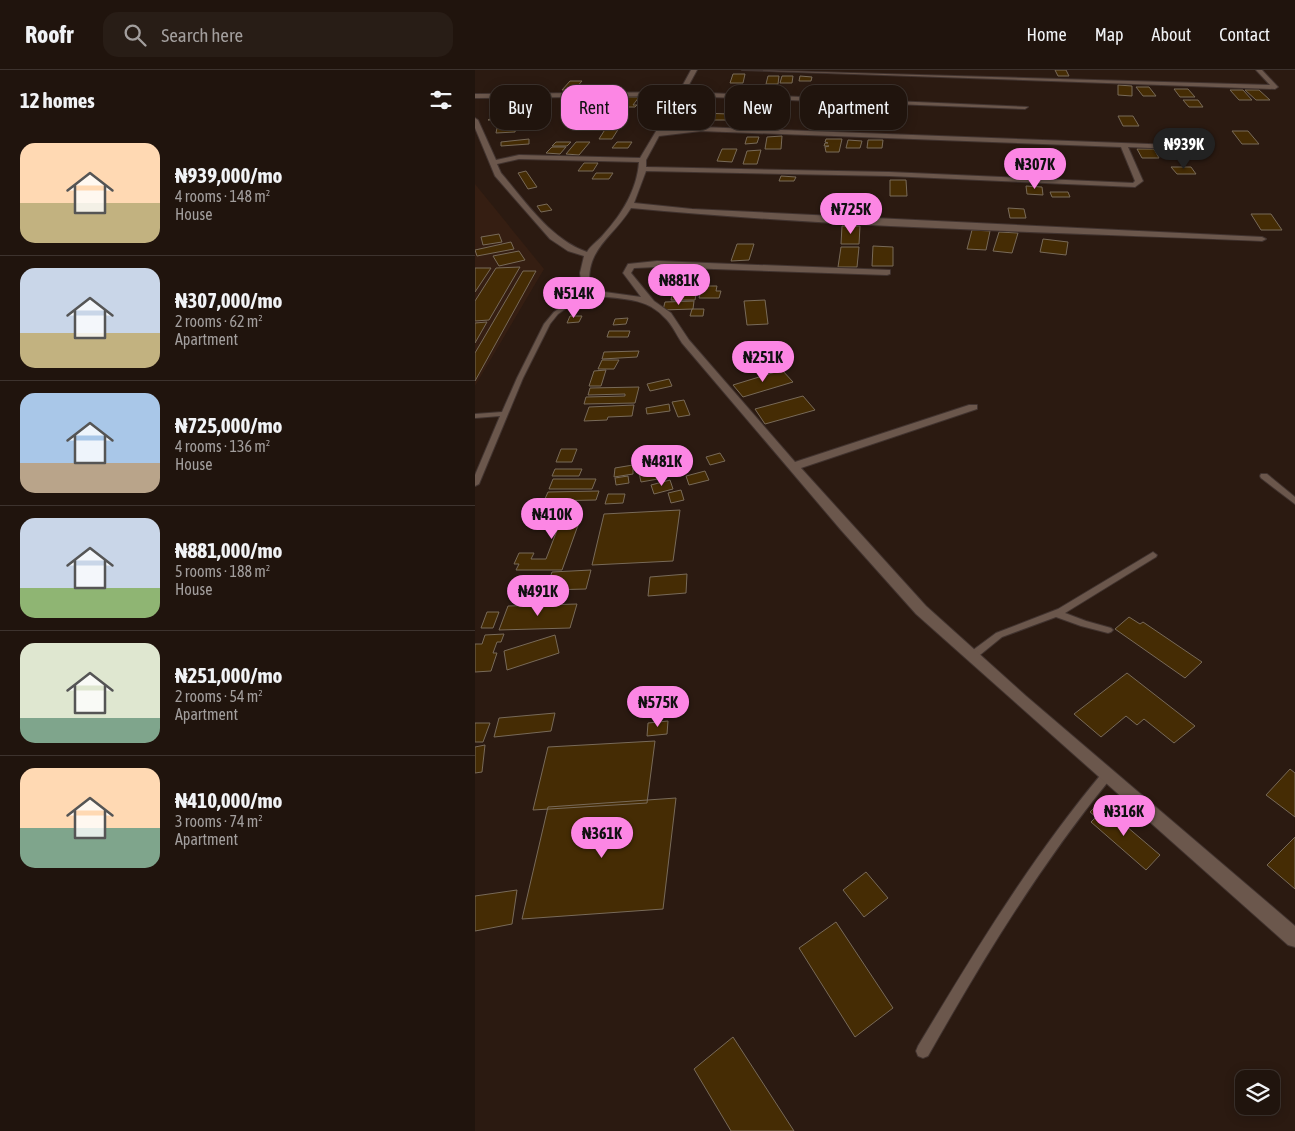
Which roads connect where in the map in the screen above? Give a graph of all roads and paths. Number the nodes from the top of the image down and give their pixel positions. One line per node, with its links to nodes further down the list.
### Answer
1 (693, 70): 4 (street)
2 (745, 70): 3 (street)
3 (1259, 70)
4 (686, 85)
5 (638, 94): 7 (street)
6 (715, 95): 8 (street)
7 (475, 96)
8 (1025, 107)
9 (475, 120): 17 (street)
10 (661, 130): 13 (street)
11 (692, 130): 13 (street)
12 (715, 130): 14 (street)
13 (656, 134): 16 (street)
14 (1124, 145): 15 (street); 18 (street)
15 (1175, 147)
16 (643, 160): 17 (street); 18 (street)
17 (492, 163): 21 (street)
18 (643, 170): 19 (street)
19 (629, 204): 20 (street); 21 (street)
20 (1262, 239)
21 (588, 255): 23 (street)
22 (887, 272): 24 (street)
23 (586, 292): 24 (street); 26 (lane)
24 (650, 302): 28 (street)
25 (973, 408): 28 (street)
26 (504, 414): 27 (lane); 30 (lane)
27 (475, 416)
28 (794, 466): 35 (street)
29 (1264, 476): 31 (lane)
30 (475, 484)
31 (1295, 501)
32 (1153, 555): 33 (lane)
33 (1056, 613): 34 (lane); 35 (lane)
34 (1108, 630)
35 (972, 656): 36 (street)
36 (1107, 776): 37 (street); 38 (lane)
37 (1295, 938)
38 (923, 1051)

